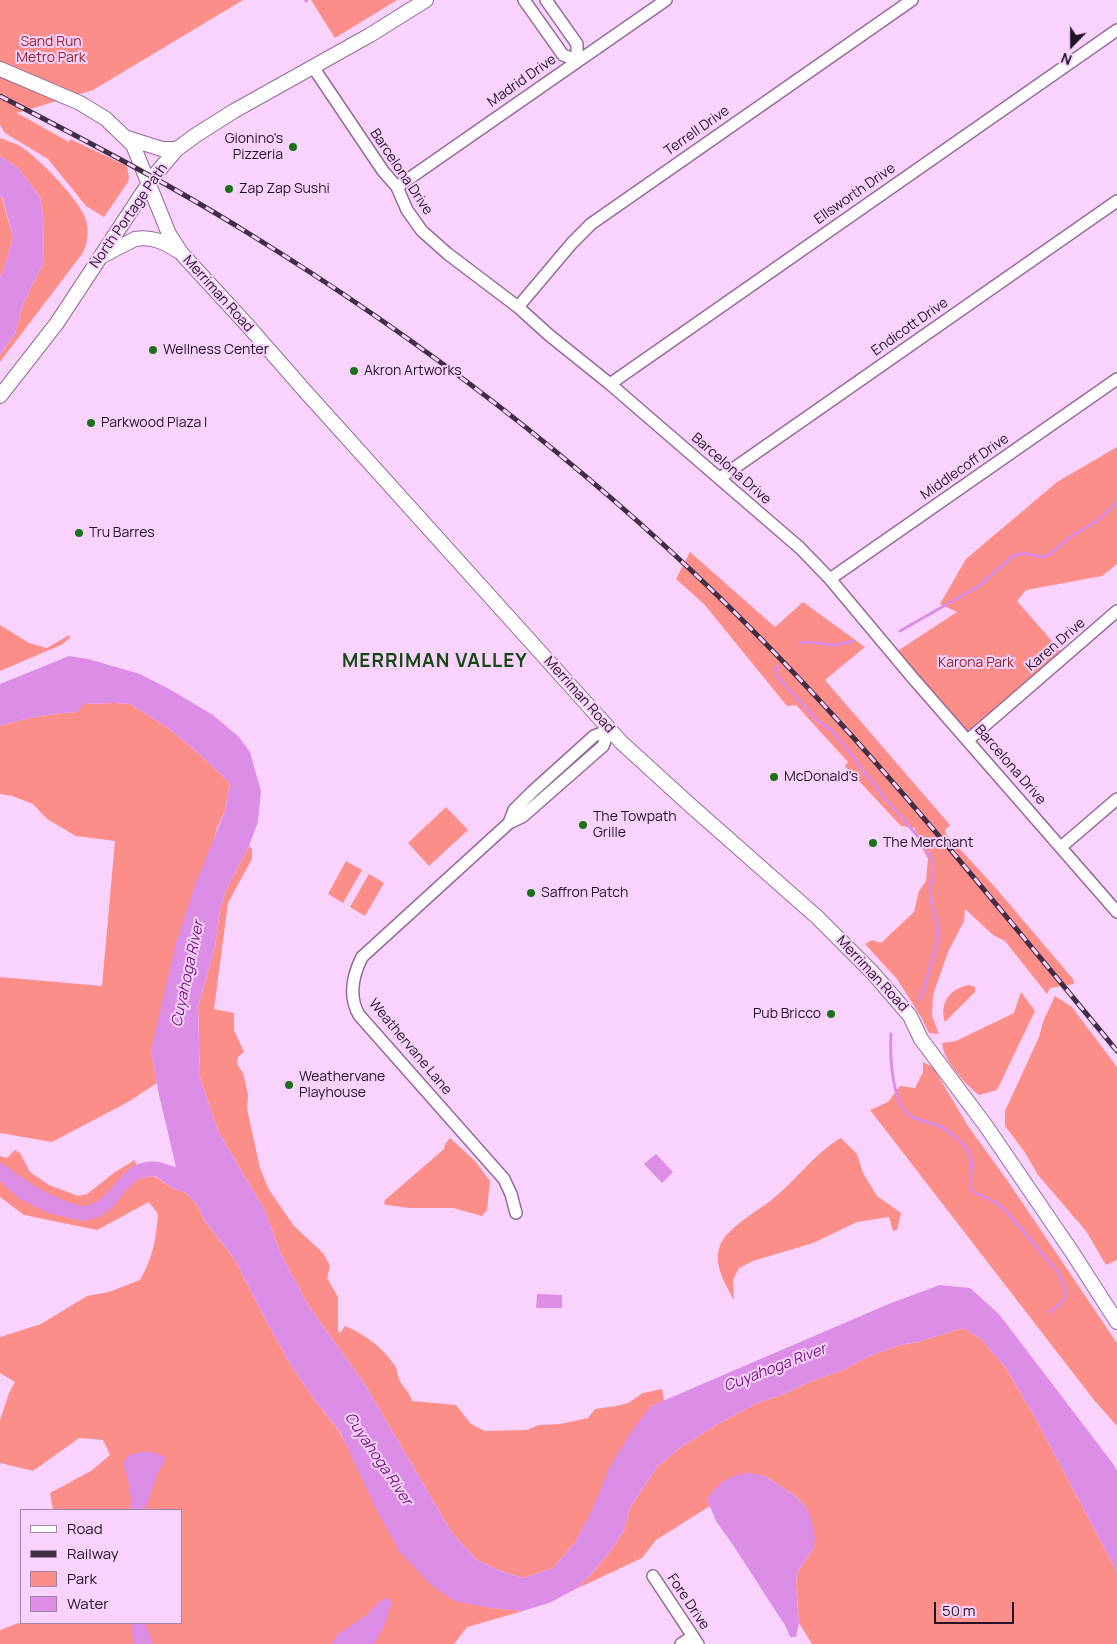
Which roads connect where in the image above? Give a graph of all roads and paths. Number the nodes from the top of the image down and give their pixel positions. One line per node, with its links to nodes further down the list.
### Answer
1 (426, 0): 8 (main road, North Portage Path)
2 (524, 0): 7 (street)
3 (546, 0): 7 (street)
4 (666, 0): 7 (street, Madrid Drive)
5 (912, 0): 17 (street, Terrell Drive)
6 (1117, 30): 19 (street, Ellsworth Drive)
7 (577, 60): 13 (street, Madrid Drive)
8 (313, 67): 11 (main road, North Portage Path); 13 (street, Barcelona Drive)
9 (0, 70): 10 (main road, Merriman Road)
10 (126, 137): 11 (main road); 12 (main road, Merriman Road)
11 (177, 149): 12 (main road, North Portage Path)
12 (149, 182): 15 (main road, Merriman Road); 16 (main road, North Portage Path)
13 (397, 187): 17 (street, Barcelona Drive)
14 (1117, 201): 21 (street, Endicott Drive)
15 (182, 254): 16 (main road); 24 (main road, Merriman Road)
16 (99, 258): 20 (main road, North Portage Path)
17 (518, 307): 19 (street, Barcelona Drive)
18 (1117, 379): 22 (street, Middlecoff Drive)
19 (610, 384): 21 (street, Barcelona Drive)
20 (0, 396)
21 (720, 478): 22 (street, Barcelona Drive)
22 (830, 579): 25 (street, Barcelona Drive)
23 (1117, 611): 25 (street, Karen Drive)
24 (610, 730): 26 (street, Weathervane Lane); 27 (street, Weathervane Lane); 33 (main road, Merriman Road)
25 (968, 740): 30 (street, Barcelona Drive)
26 (557, 769): 27 (street); 29 (street, Weathervane Lane)
27 (566, 779): 29 (street, Weathervane Lane)
28 (1117, 799): 30 (street)
29 (530, 802): 32 (street, Weathervane Lane)
30 (1061, 847): 31 (street, Barcelona Drive)
31 (1117, 912)
32 (516, 1213)
33 (1117, 1322)
34 (653, 1576): 35 (street, Fore Drive)
35 (695, 1640): 36 (street)
36 (681, 1644)

